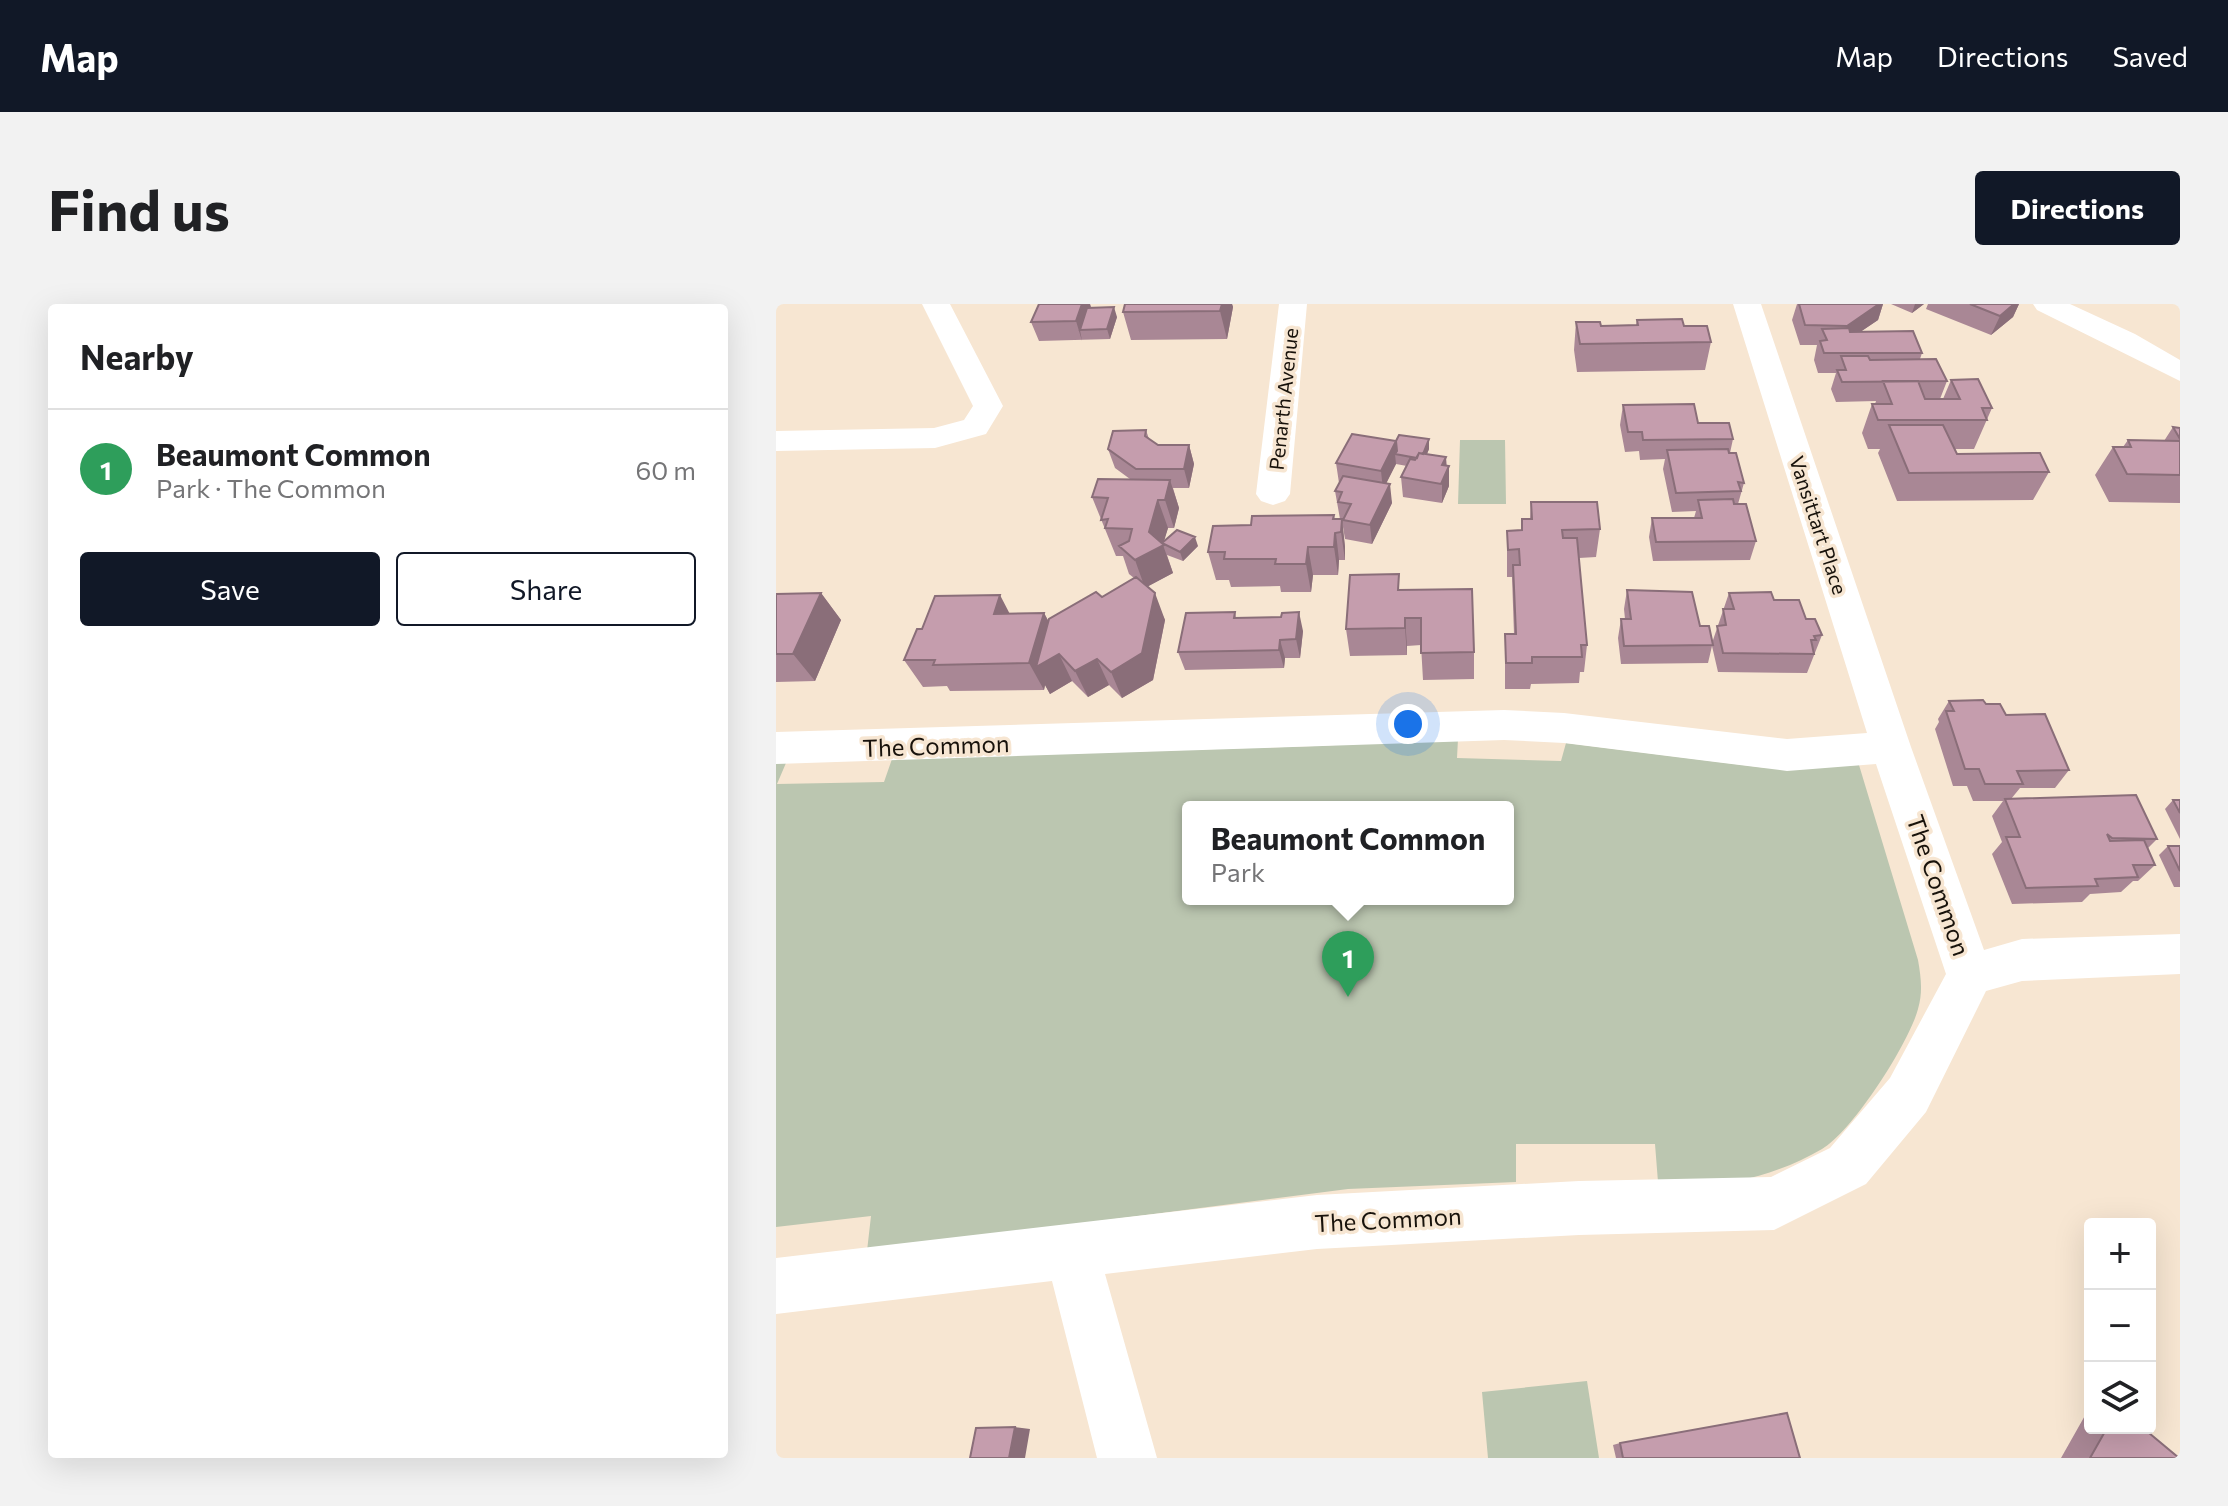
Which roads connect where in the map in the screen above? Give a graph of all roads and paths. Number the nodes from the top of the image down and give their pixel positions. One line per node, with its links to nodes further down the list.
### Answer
1 (936, 304): 6 (street)
2 (1293, 304): 7 (street, Penarth Avenue)
3 (1747, 304): 8 (street, Vansittart Place)
4 (2047, 304): 5 (street)
5 (2180, 372)
6 (776, 441)
7 (1273, 494)
8 (1891, 747): 9 (street, The Common); 11 (street, The Common)
9 (776, 748)
10 (2180, 954): 11 (street)
11 (1970, 975): 12 (street, The Common)
12 (1072, 1252): 13 (street, The Common); 14 (street)
13 (776, 1286)
14 (1127, 1458)

